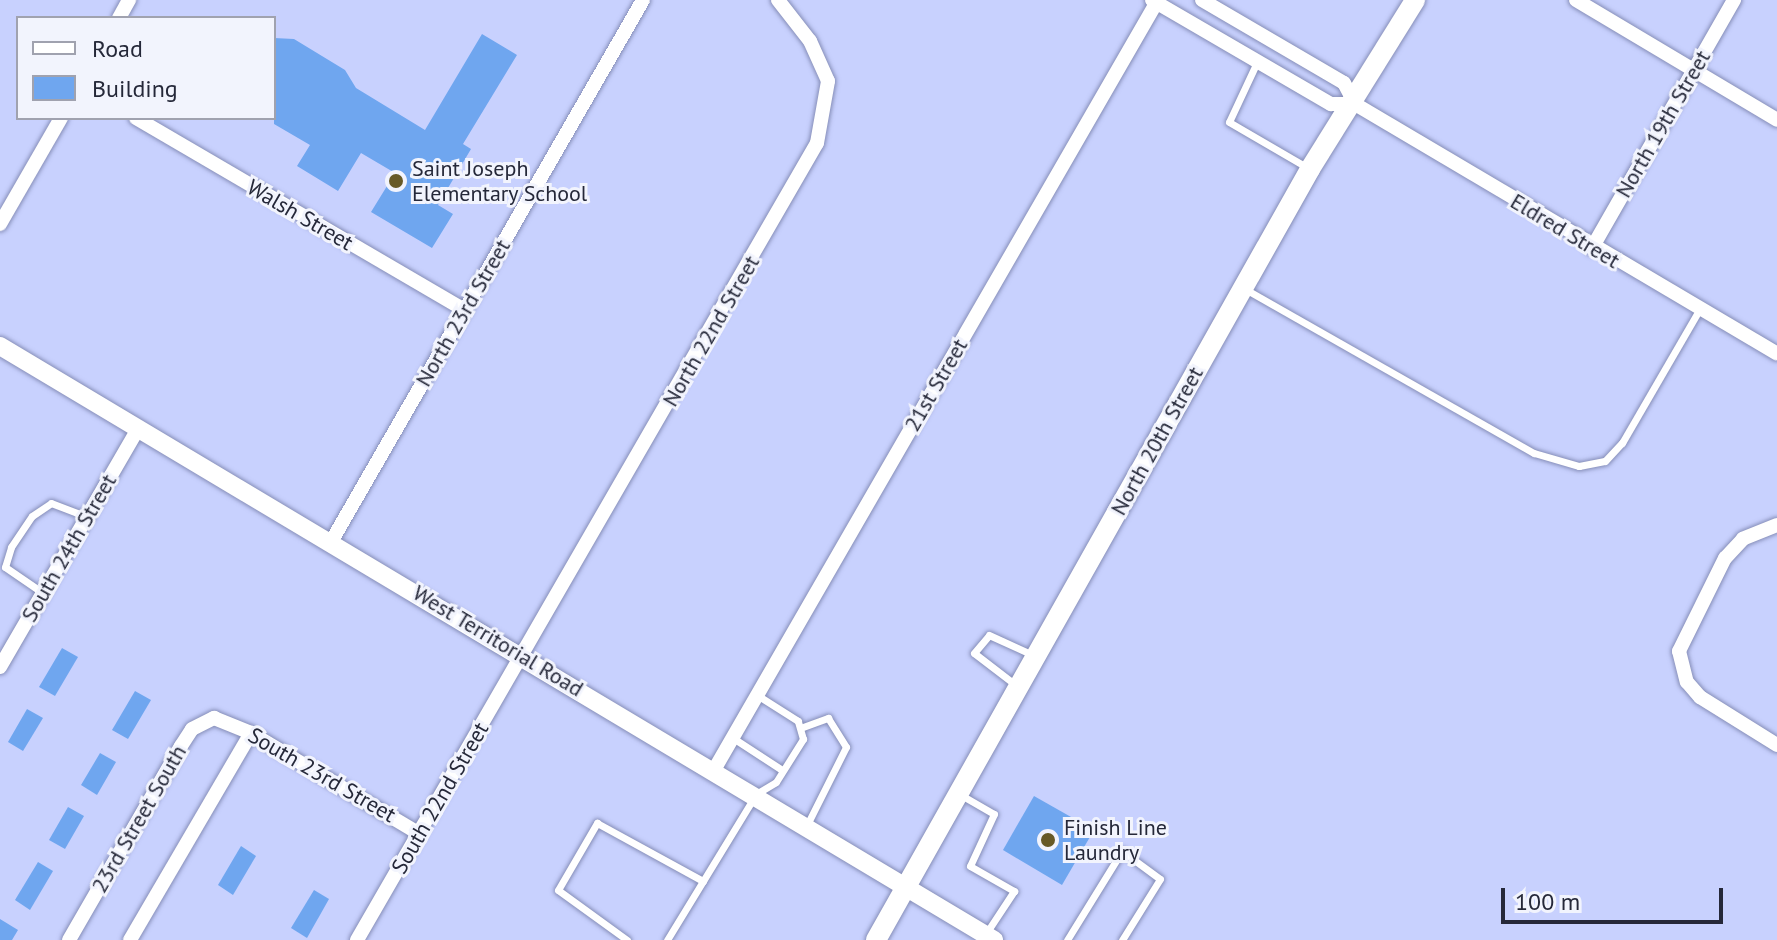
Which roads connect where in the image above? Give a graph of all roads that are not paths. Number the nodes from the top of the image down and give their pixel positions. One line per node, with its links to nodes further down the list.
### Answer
1 (643, 0): 18 (street, North 23rd Street)
2 (778, 0): 27 (street, North 22nd Street)
3 (1202, 0): 10 (street)
4 (1415, 0): 10 (main road, North 20th Street)
5 (1576, 0): 9 (street)
6 (1734, 0): 9 (street, North 19th Street)
7 (1155, 1): 8 (street); 31 (street, 21st Street)
8 (1257, 62): 10 (street); 14 (lane)
9 (1695, 71): 13 (street); 16 (street, North 19th Street)
10 (1355, 104): 14 (main road, North 20th Street); 16 (street, Eldred Street)
11 (60, 120): 15 (street)
12 (139, 120): 18 (street, Walsh Street)
13 (1777, 120)
14 (1310, 169): 17 (main road, North 20th Street)
15 (0, 224)
16 (1592, 248): 19 (street, Eldred Street)
17 (1243, 288): 19 (lane); 28 (main road, North 20th Street)
18 (465, 310): 25 (street, North 23rd Street)
19 (1699, 310): 21 (street, Eldred Street)
20 (0, 346): 22 (street, West Territorial Road)
21 (1777, 354)
22 (138, 429): 23 (street, South 24th Street); 25 (street, West Territorial Road)
23 (88, 517): 26 (street, South 24th Street); 26 (lane)
24 (1777, 525): 36 (street)
25 (331, 542): 27 (street, West Territorial Road)
26 (43, 593): 29 (street, South 24th Street)
27 (524, 656): 37 (street, West Territorial Road); 42 (street, South 22nd Street)
28 (1037, 656): 30 (main road, North 20th Street); 30 (lane)
29 (0, 667)
30 (1019, 688): 40 (main road, North 20th Street)
31 (757, 695): 33 (lane); 35 (street, 21st Street)
32 (224, 718): 34 (street, South 23rd Street); 46 (street, 23rd Street South)
33 (803, 727): 38 (lane); 41 (lane)
34 (251, 733): 42 (street, South 23rd Street); 47 (street)
35 (733, 738): 37 (street, 21st Street); 38 (lane)
36 (1777, 745)
37 (714, 770): 39 (street, West Territorial Road)
38 (782, 770): 39 (lane)
39 (756, 794): 41 (street, West Territorial Road); 43 (lane)
40 (959, 794): 44 (main road, North 20th Street); 45 (lane)
41 (807, 825): 44 (street, West Territorial Road)
42 (418, 833): 48 (street, South 22nd Street)
43 (703, 881): 49 (lane); 50 (lane)
44 (907, 888): 45 (street, West Territorial Road); 51 (main road, North 20th Street)
45 (989, 937)
46 (69, 940)
47 (130, 940)
48 (357, 940)
49 (627, 940)
50 (667, 940)
51 (876, 940)
52 (1067, 940): 53 (lane)
53 (1122, 940)

